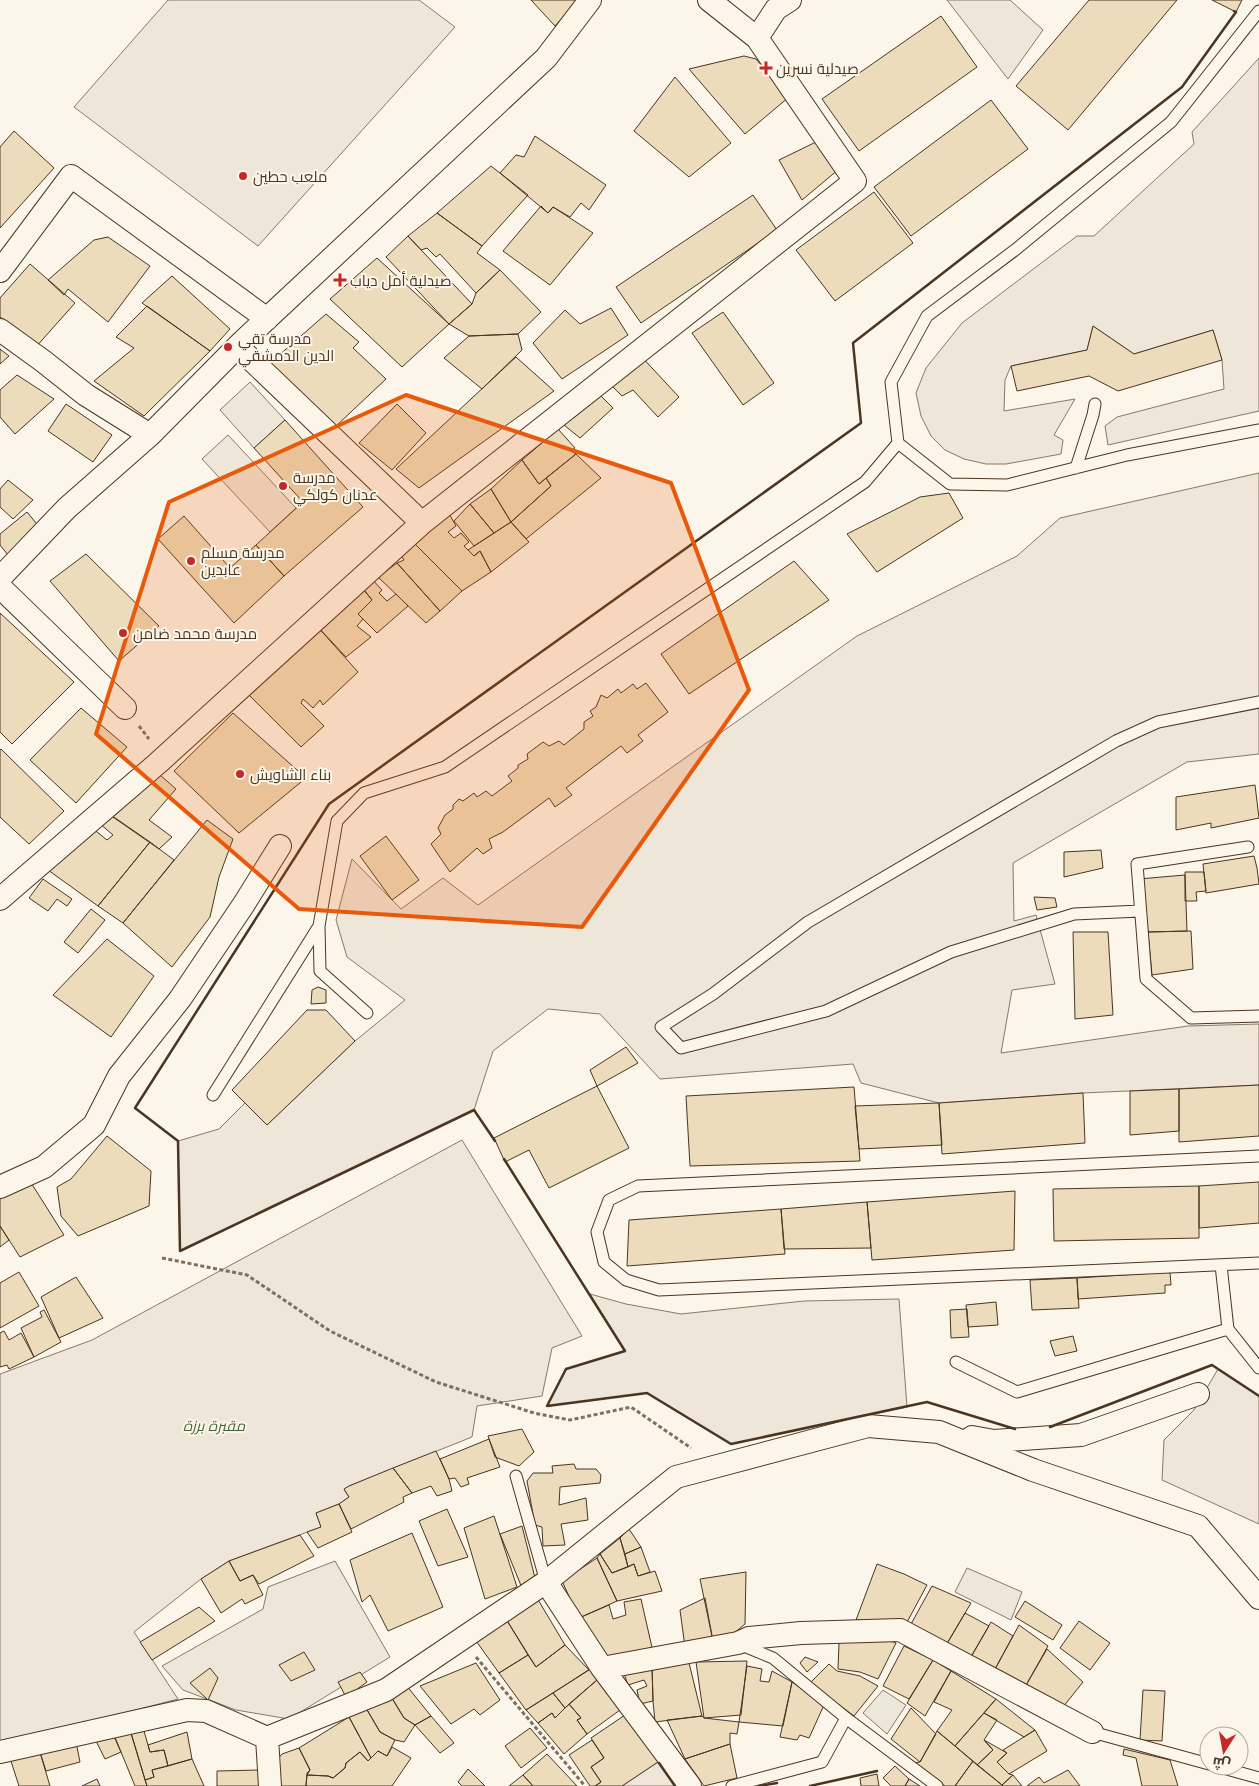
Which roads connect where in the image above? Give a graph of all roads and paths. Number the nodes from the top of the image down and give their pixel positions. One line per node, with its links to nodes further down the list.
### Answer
1 (590, 0): 7 (street)
2 (709, 0): 5 (street)
3 (790, 0): 5 (street)
4 (1259, 11): 13 (lane)
5 (757, 38): 15 (street)
6 (0, 272): 7 (street)
7 (267, 319): 9 (street)
8 (0, 330): 12 (street)
9 (238, 347): 12 (street); 15 (street)
10 (1095, 404): 14 (lane)
11 (1259, 430): 14 (lane)
12 (150, 435): 16 (street)
13 (898, 443): 14 (lane); 25 (lane)
14 (1076, 468)
15 (422, 523): 20 (street)
16 (0, 578)
17 (0, 587): 19 (street)
18 (1259, 702): 24 (lane)
19 (125, 708): 20 (path)
20 (158, 763): 23 (street)
21 (280, 846): 30 (street)
22 (1248, 847): 24 (lane)
23 (0, 899)
24 (1140, 911): 27 (lane)
25 (319, 926): 26 (lane); 28 (lane)
26 (367, 1013)
27 (1259, 1016)
28 (213, 1094)
29 (1259, 1156): 33 (lane)
30 (0, 1187)
31 (162, 1258): 39 (path)
32 (1259, 1263): 33 (lane)
33 (1220, 1265): 34 (lane)
34 (1228, 1329): 35 (lane); 36 (lane)
35 (956, 1362)
36 (1259, 1368)
37 (1198, 1394): 38 (street)
38 (939, 1432): 39 (street); 42 (street)
39 (716, 1465): 41 (street)
40 (516, 1476): 41 (lane)
41 (546, 1582): 43 (street); 45 (street)
42 (1259, 1598)
43 (461, 1639): 48 (street); 52 (path)
44 (738, 1643): 45 (street); 46 (lane); 47 (street)
45 (602, 1668): 53 (street)
46 (846, 1718): 54 (lane); 55 (lane)
47 (1092, 1732): 50 (lane)
48 (267, 1738): 49 (street); 51 (street)
49 (0, 1752)
50 (1199, 1761)
51 (270, 1786)
52 (585, 1786)
53 (690, 1786)
54 (732, 1786)
55 (937, 1786)

